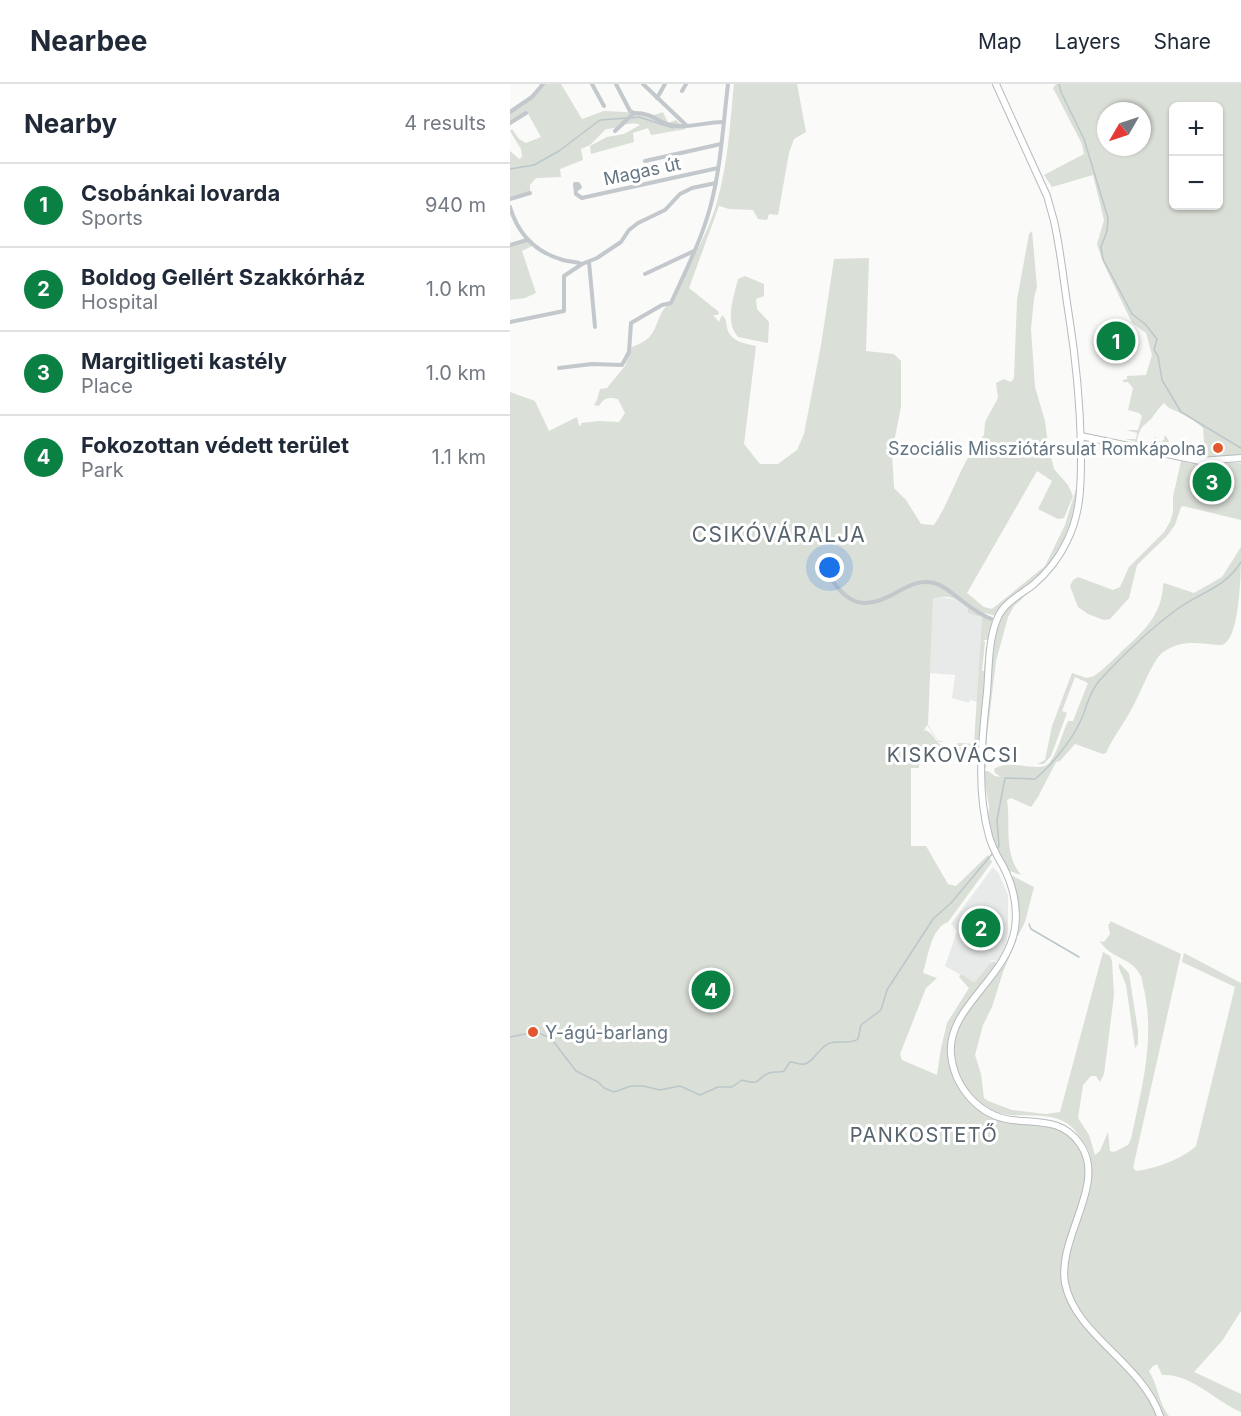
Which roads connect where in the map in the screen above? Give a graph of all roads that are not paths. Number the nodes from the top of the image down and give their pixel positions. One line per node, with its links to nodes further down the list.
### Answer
1 (543, 84): 12 (street)
2 (592, 84): 11 (street)
3 (616, 84): 13 (street)
4 (644, 84): 10 (street)
5 (665, 84): 10 (street)
6 (686, 84): 9 (street)
7 (728, 84): 15 (street)
8 (996, 84): 36 (main road)
9 (682, 91)
10 (657, 98): 17 (street)
11 (604, 106)
12 (510, 112)
13 (634, 112): 17 (street); 18 (street)
14 (526, 113): 16 (street)
15 (723, 122): 17 (street); 19 (street)
16 (510, 123)
17 (689, 126)
18 (615, 130)
19 (721, 144): 20 (street); 21 (street)
20 (645, 161)
21 (718, 168): 22 (street); 23 (street, Magas út)
22 (716, 183): 29 (street); 30 (street)
23 (576, 190)
24 (530, 193): 25 (street)
25 (510, 199)
26 (510, 207): 27 (street)
27 (527, 240): 28 (street); 31 (street)
28 (510, 245)
29 (694, 251): 32 (street); 35 (street)
30 (589, 262): 31 (street); 34 (street)
31 (582, 264): 33 (street)
32 (645, 274)
33 (510, 322)
34 (595, 327)
35 (559, 368)
36 (1081, 436): 37 (main road); 39 (main road)
37 (1241, 458)
38 (822, 565): 39 (street)
39 (996, 621): 40 (main road)
40 (1160, 1416)

